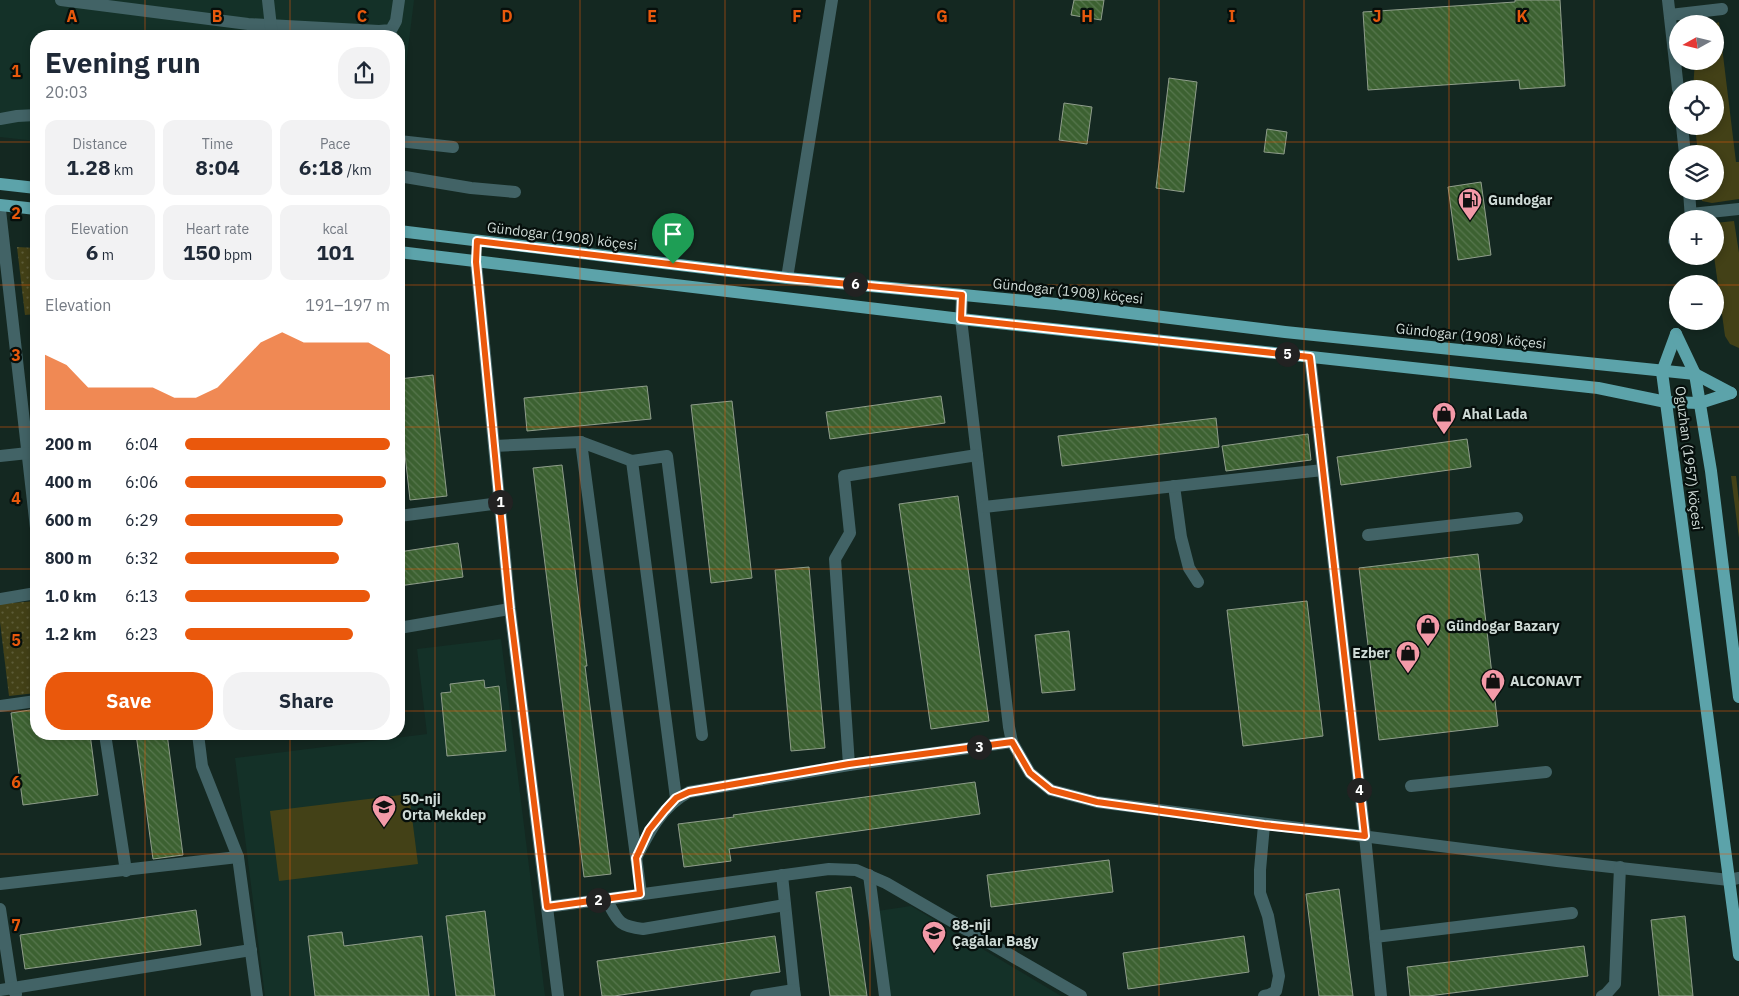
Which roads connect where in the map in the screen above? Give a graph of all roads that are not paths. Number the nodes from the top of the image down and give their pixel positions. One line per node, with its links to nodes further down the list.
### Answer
1 (61, 0): 8 (street)
2 (268, 0): 9 (street)
3 (399, 0): 10 (street)
4 (832, 0): 28 (street)
5 (1668, 0): 7 (street)
6 (1722, 9): 7 (street)
7 (1670, 15)
8 (268, 30)
9 (272, 30)
10 (391, 30)
11 (30, 115): 12 (street)
12 (0, 118)
13 (405, 142): 14 (street)
14 (453, 148)
15 (405, 177): 18 (street)
16 (0, 184): 17 (main road)
17 (30, 187)
18 (515, 192)
19 (0, 205): 20 (main road)
20 (30, 208)
21 (1739, 209): 23 (street)
22 (0, 210): 39 (street)
23 (1724, 211)
24 (405, 232): 25 (main road, Gündogar (1908) köçesi)
25 (477, 241): 27 (main road); 28 (main road, Gündogar (1908) köçesi)
26 (405, 253): 27 (main road, Gündogar (1908) köçesi)
27 (476, 262): 30 (main road, Gündogar (1908) köçesi); 38 (street)
28 (787, 278): 29 (main road, Gündogar (1908) köçesi)
29 (962, 295): 30 (street); 32 (main road, Gündogar (1908) köçesi)
30 (961, 319): 31 (main road, Gündogar (1908) köçesi); 40 (street)
31 (1310, 357): 35 (main road, Gündogar (1908) köçesi); 44 (street)
32 (1662, 372): 33 (main road, Gündogar (1908) köçesi); 33 (main road, Oguzhan (1957) köçesi); 35 (main road, Oguzhan (1957) köçesi)
33 (1695, 374): 34 (main road, Gündogar (1908) köçesi); 36 (main road, Oguzhan (1957) köçesi)
34 (1735, 393): 36 (main road, Gündogar (1908) köçesi)
35 (1666, 402): 36 (main road, Gündogar (1908) köçesi); 75 (main road, Oguzhan (1957) köçesi)
36 (1700, 404): 56 (main road, Oguzhan (1957) köçesi)
37 (581, 442): 38 (street); 42 (street); 70 (street)
38 (494, 446): 46 (street)
39 (28, 453): 41 (street); 43 (street)
40 (978, 455): 47 (street); 63 (street)
41 (0, 456)
42 (632, 461): 59 (street); 66 (street)
43 (30, 466)
44 (1323, 470): 45 (street); 68 (street)
45 (1174, 486): 47 (street); 51 (street)
46 (500, 503): 48 (street); 54 (street)
47 (984, 506): 62 (street)
48 (405, 512)
49 (1517, 518): 50 (street)
50 (1368, 535)
51 (1198, 582)
52 (30, 594): 53 (street)
53 (0, 599)
54 (510, 609): 55 (street); 80 (street)
55 (405, 627)
56 (1739, 697)
57 (30, 702): 58 (street)
58 (0, 706)
59 (702, 736)
60 (107, 740): 72 (street)
61 (199, 740): 69 (street)
62 (1012, 742): 63 (street); 67 (street)
63 (849, 764): 66 (street)
64 (1546, 772): 65 (street)
65 (1411, 786)
66 (676, 798): 70 (street)
67 (1264, 825): 68 (street); 93 (street)
68 (1365, 836): 71 (street); 83 (street)
69 (238, 857): 72 (street); 84 (street)
70 (636, 858): 77 (street)
71 (1620, 867): 75 (street); 95 (street)
72 (126, 871): 76 (street)
73 (782, 875): 74 (street); 77 (street); 79 (street)
74 (869, 875): 91 (street); 92 (street)
75 (1734, 879): 85 (main road, Oguzhan (1957) köçesi)
76 (0, 884)
77 (640, 894): 78 (street)
78 (606, 899): 79 (street); 80 (street)
79 (785, 905): 87 (street)
80 (547, 907): 89 (street)
81 (0, 909): 86 (street)
82 (1572, 913): 83 (street)
83 (1375, 938): 94 (street)
84 (251, 950): 86 (street); 88 (street)
85 (1739, 955)
86 (10, 991)
87 (795, 993): 90 (street)
88 (257, 996)
89 (558, 996)
90 (756, 996)
91 (885, 996)
92 (1080, 996)
93 (1264, 996)
94 (1381, 996)
95 (1602, 996)

